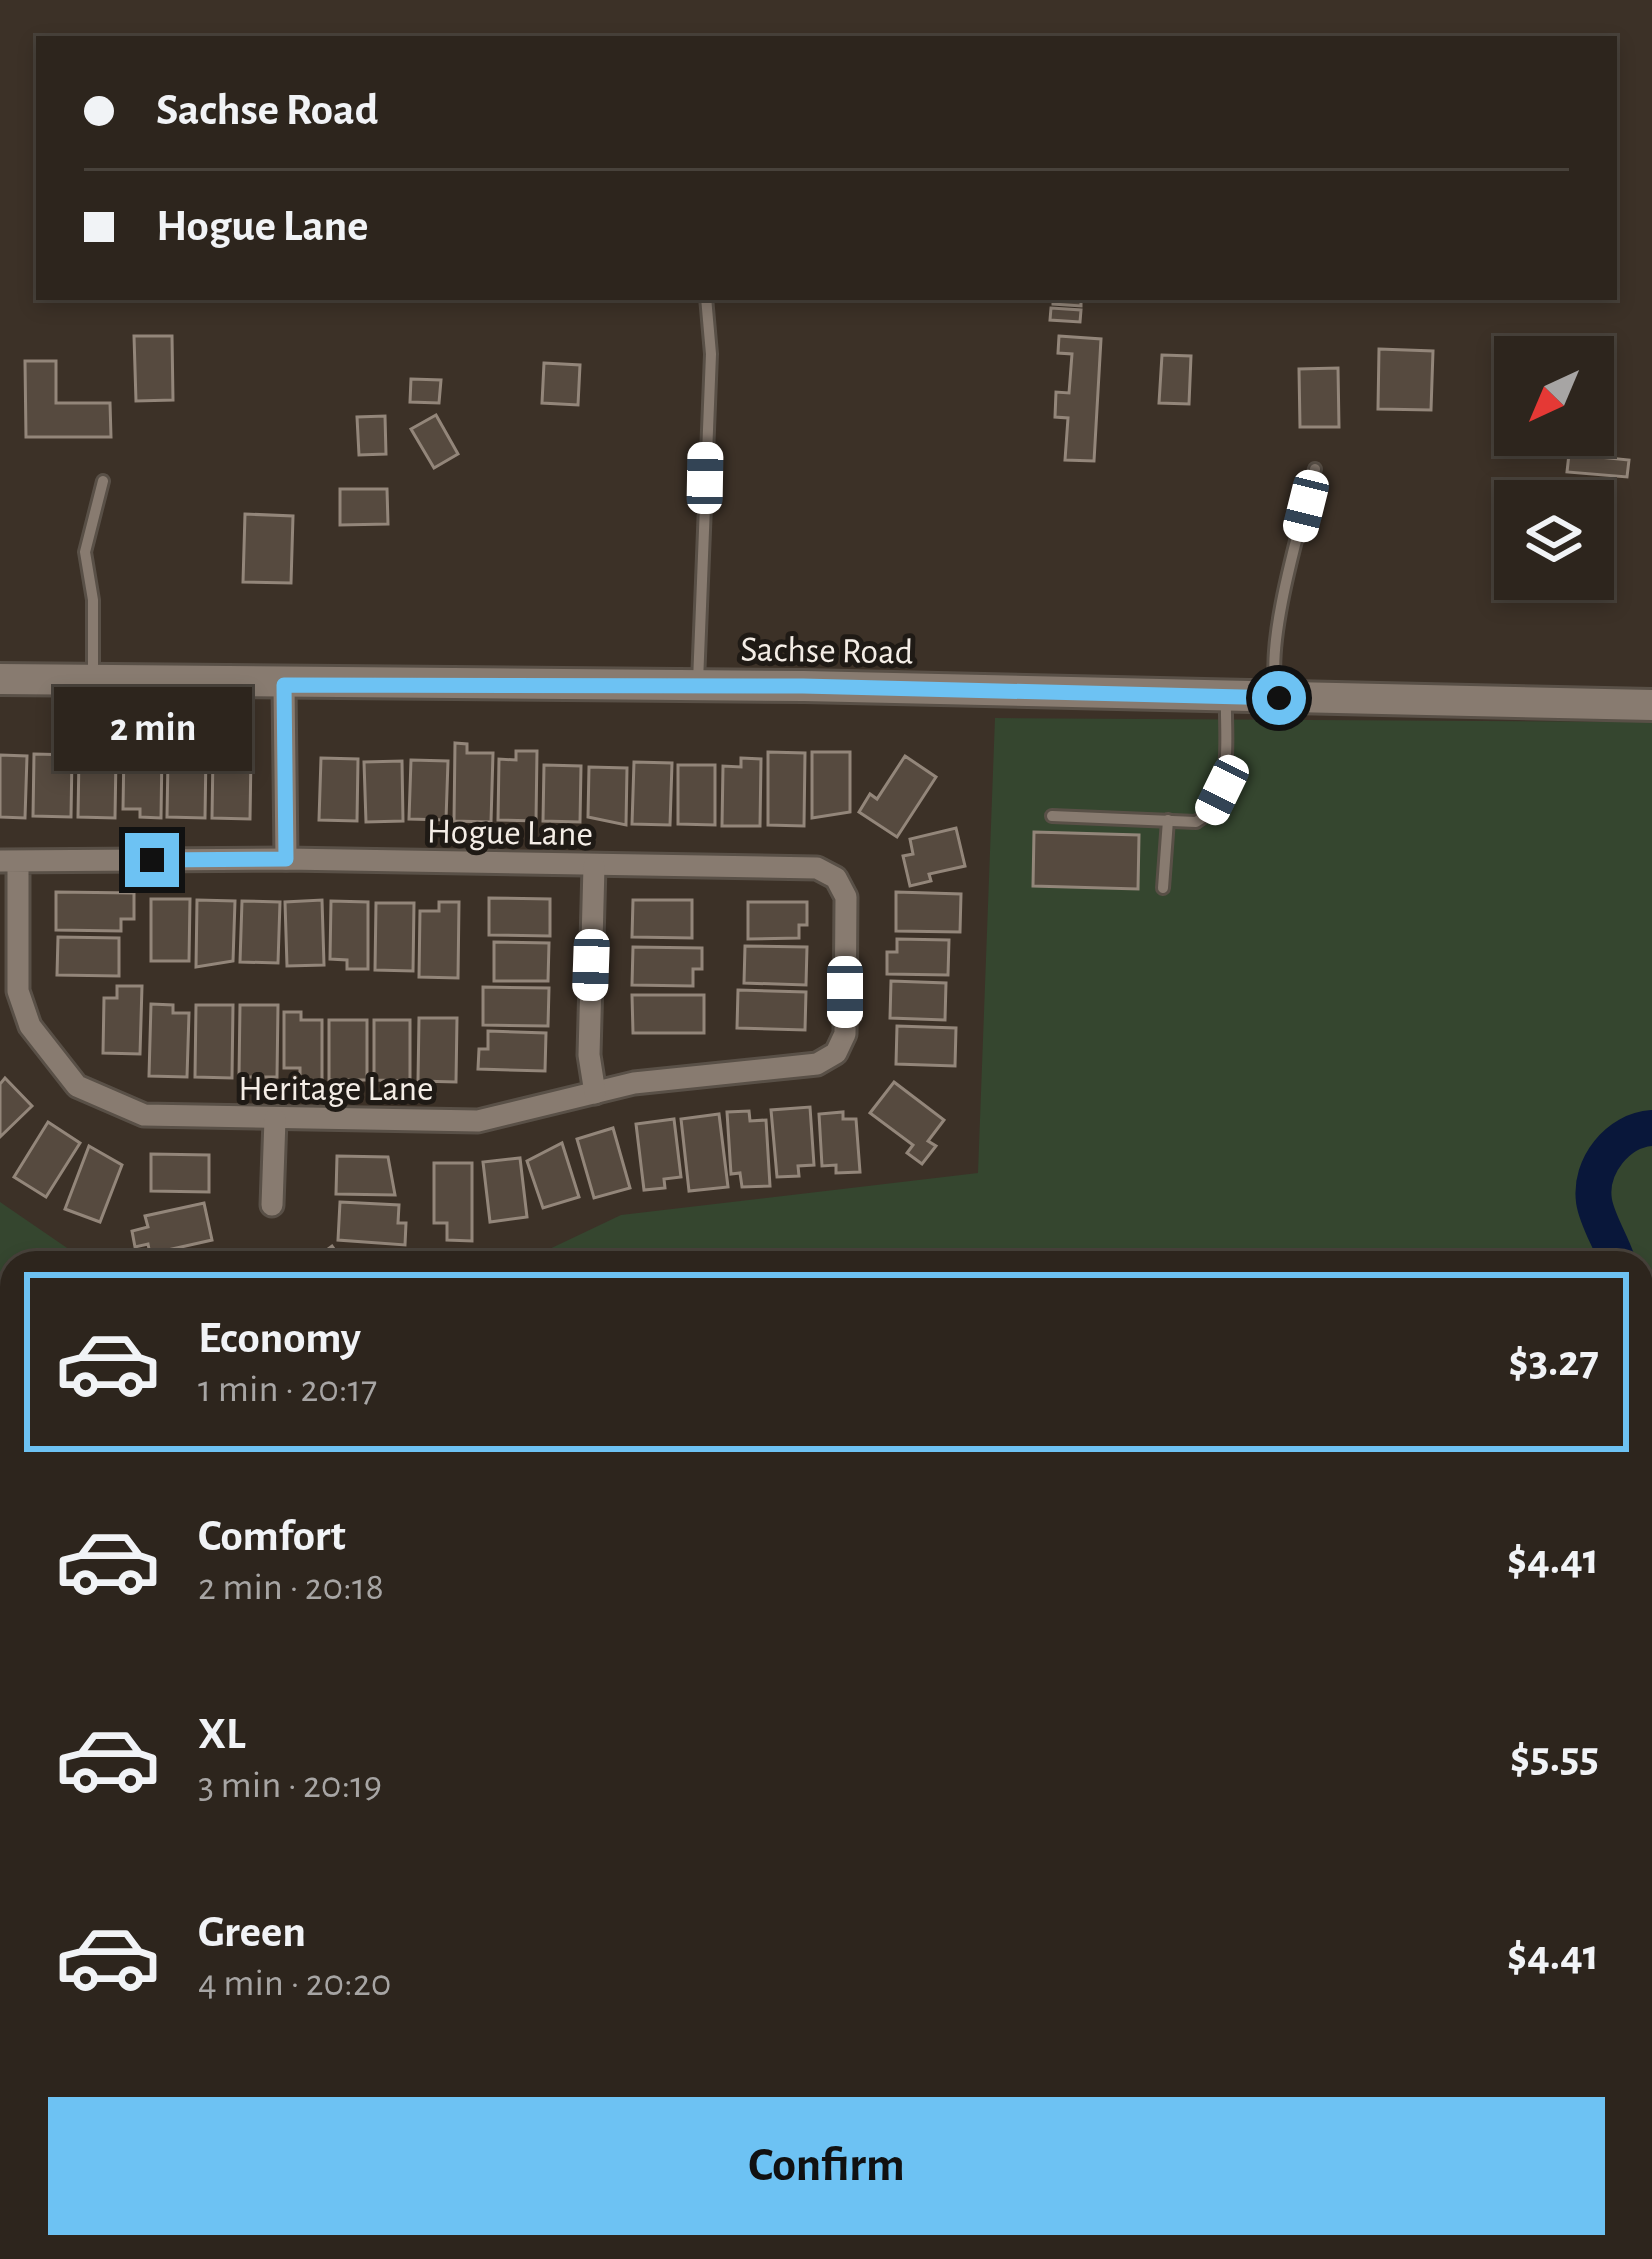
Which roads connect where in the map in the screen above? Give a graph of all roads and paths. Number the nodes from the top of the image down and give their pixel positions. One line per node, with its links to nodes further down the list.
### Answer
1 (706, 300): 7 (lane)
2 (1315, 469): 9 (lane)
3 (103, 481): 5 (lane)
4 (0, 680): 5 (main road, Sachse Road)
5 (93, 681): 6 (main road, Sachse Road)
6 (284, 685): 7 (main road, Sachse Road); 13 (street)
7 (698, 686): 8 (main road, Sachse Road)
8 (1226, 698): 9 (main road, Sachse Road); 12 (lane)
9 (1279, 698): 10 (main road, Sachse Road)
10 (1652, 705)
11 (1052, 816): 12 (lane)
12 (1168, 820): 16 (lane)
13 (286, 859): 14 (street, Hogue Lane); 15 (street, Hogue Lane)
14 (9, 862): 19 (street, Heritage Lane)
15 (594, 866): 17 (street, Hogue Lane); 18 (street)
16 (1163, 888)
17 (836, 1053): 18 (street, Heritage Lane)
18 (595, 1093): 19 (street, Heritage Lane)
19 (275, 1119): 20 (street)
20 (272, 1205)

